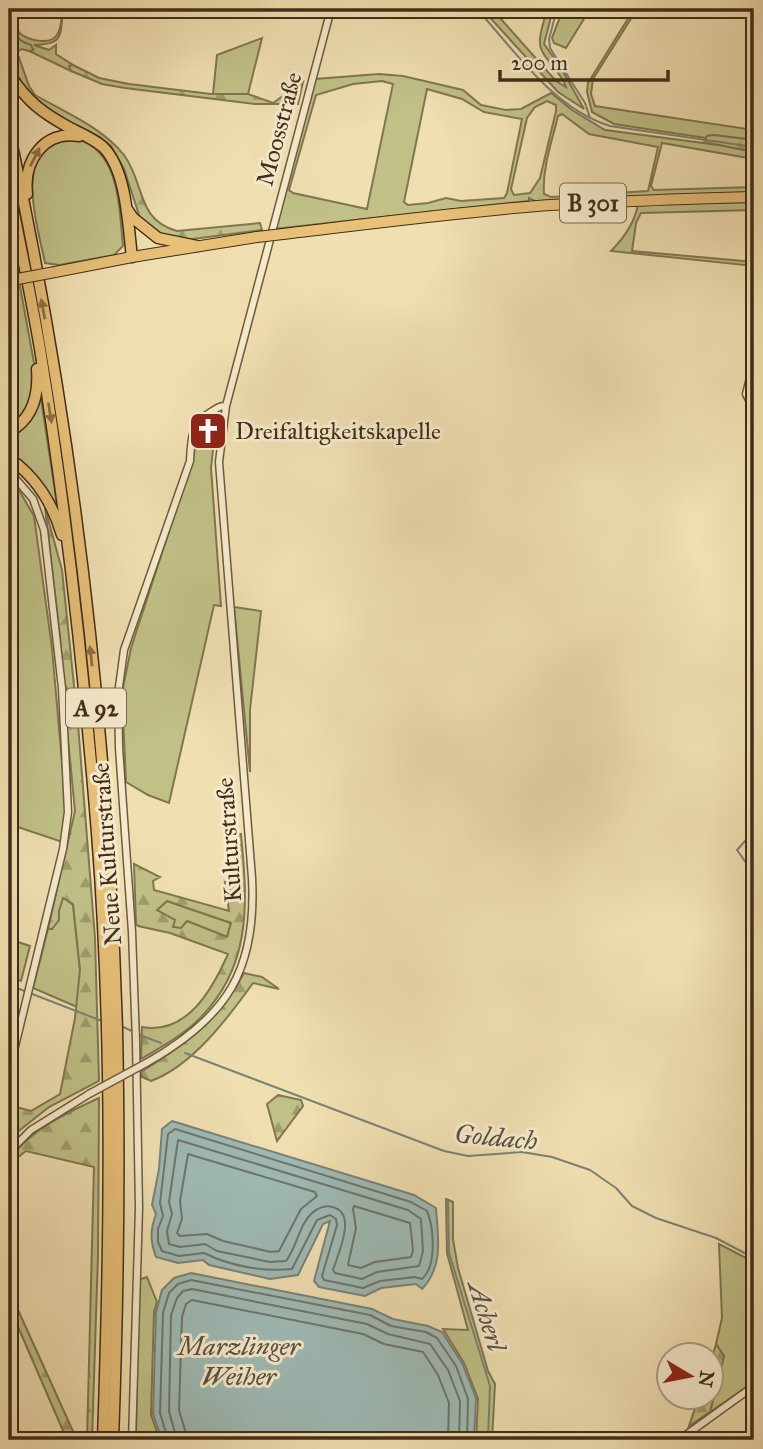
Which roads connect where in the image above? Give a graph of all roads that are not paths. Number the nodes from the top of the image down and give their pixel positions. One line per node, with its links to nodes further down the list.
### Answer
1 (331, 9): 15 (street, Moosstraße)
2 (9, 74): 4 (highway)
3 (9, 131): 8 (highway, A 92)
4 (87, 137): 7 (highway); 8 (highway, one-way to 4)
5 (9, 187): 12 (highway, A 92)
6 (754, 197): 9 (main road, B 301, bridge)
7 (126, 207): 9 (highway); 10 (highway)
8 (27, 217): 20 (highway, A 92, one-way to 8)
9 (197, 246): 10 (main road, B 301)
10 (132, 257): 11 (main road, B 301, bridge)
11 (10, 281)
12 (39, 346): 16 (highway); 19 (highway, A 92, one-way to 19)
13 (754, 362): 14 (street)
14 (754, 402)
15 (226, 406): 22 (street, Kulturstraße, bridge); 26 (street, Neue Kulturstraße)
16 (9, 432)
17 (9, 458): 19 (highway)
18 (9, 471): 21 (street)
19 (72, 576): 20 (highway, A 92)
20 (111, 1022): 24 (highway, A 92); 25 (highway, A 92)
21 (9, 1072)
22 (10, 1147)
23 (754, 1386): 27 (street)
24 (103, 1440)
25 (113, 1440)
26 (132, 1440)
27 (678, 1440)

